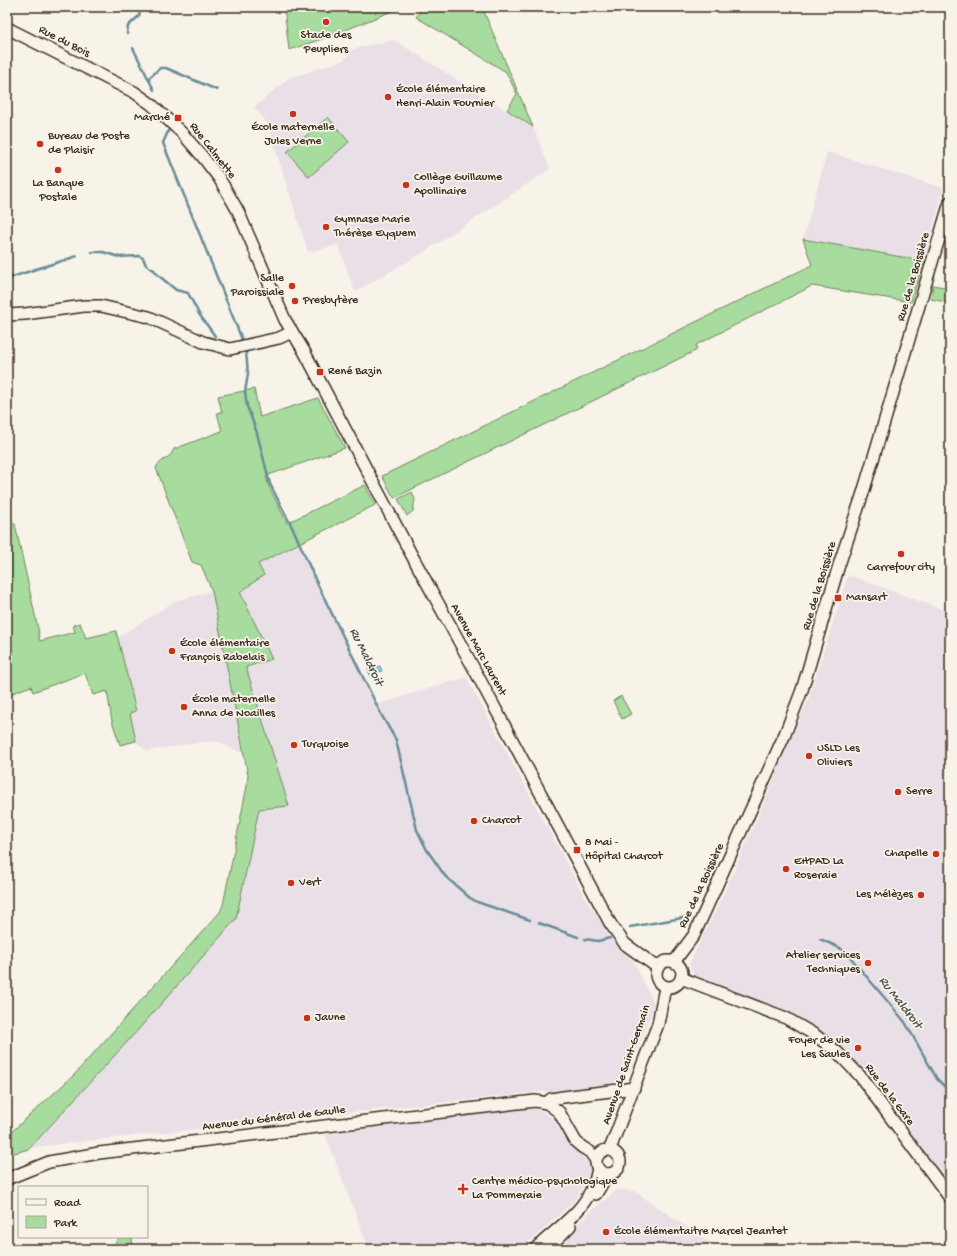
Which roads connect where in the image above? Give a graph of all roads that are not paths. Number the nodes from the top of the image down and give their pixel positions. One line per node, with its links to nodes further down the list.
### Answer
1 (7, 28): 2 (street, Rue du Bois)
2 (110, 80): 5 (street, Rue Calmette)
3 (950, 202): 6 (street, Rue de la Boissière)
4 (7, 315): 5 (street)
5 (292, 332): 7 (street, Avenue Marc Laurent)
6 (674, 962): 7 (street); 8 (street)
7 (657, 967): 9 (street)
8 (682, 978): 9 (street); 14 (street, Rue de la Gare)
9 (665, 987): 10 (street, Avenue de Saint-Germain)
10 (634, 1088): 11 (street, Avenue du Général de Gaulle); 12 (street, Avenue de Saint-Germain)
11 (547, 1103): 12 (street); 13 (street, Avenue du Général de Gaulle)
12 (600, 1159): 15 (street, Avenue de Saint-Germain); 16 (street, Avenue de Saint-Germain)
13 (7, 1179)
14 (950, 1198)
15 (535, 1249)
16 (546, 1249)

